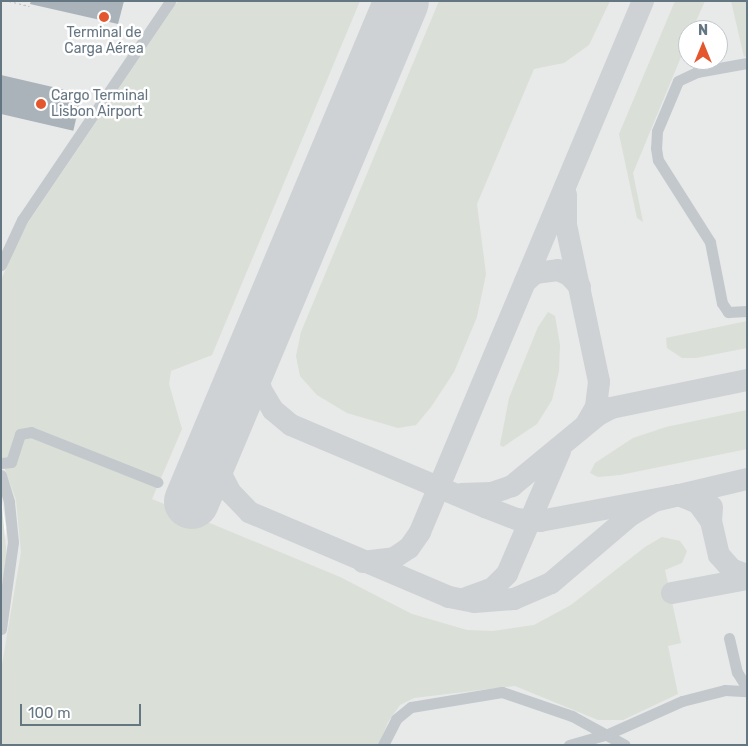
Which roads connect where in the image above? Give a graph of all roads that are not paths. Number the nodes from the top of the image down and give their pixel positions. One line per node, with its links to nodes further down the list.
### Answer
1 (170, 1): 3 (lane)
2 (747, 63): 4 (lane)
3 (1, 265)
4 (747, 311)
5 (6, 463): 7 (lane); 8 (lane)
6 (1, 475): 8 (lane)
7 (157, 482)
8 (5, 487): 9 (lane)
9 (1, 629)
10 (729, 638): 11 (lane)
11 (747, 690): 12 (lane)
12 (608, 734): 13 (lane); 14 (lane); 15 (lane)
13 (383, 745)
14 (569, 745)
15 (626, 745)

